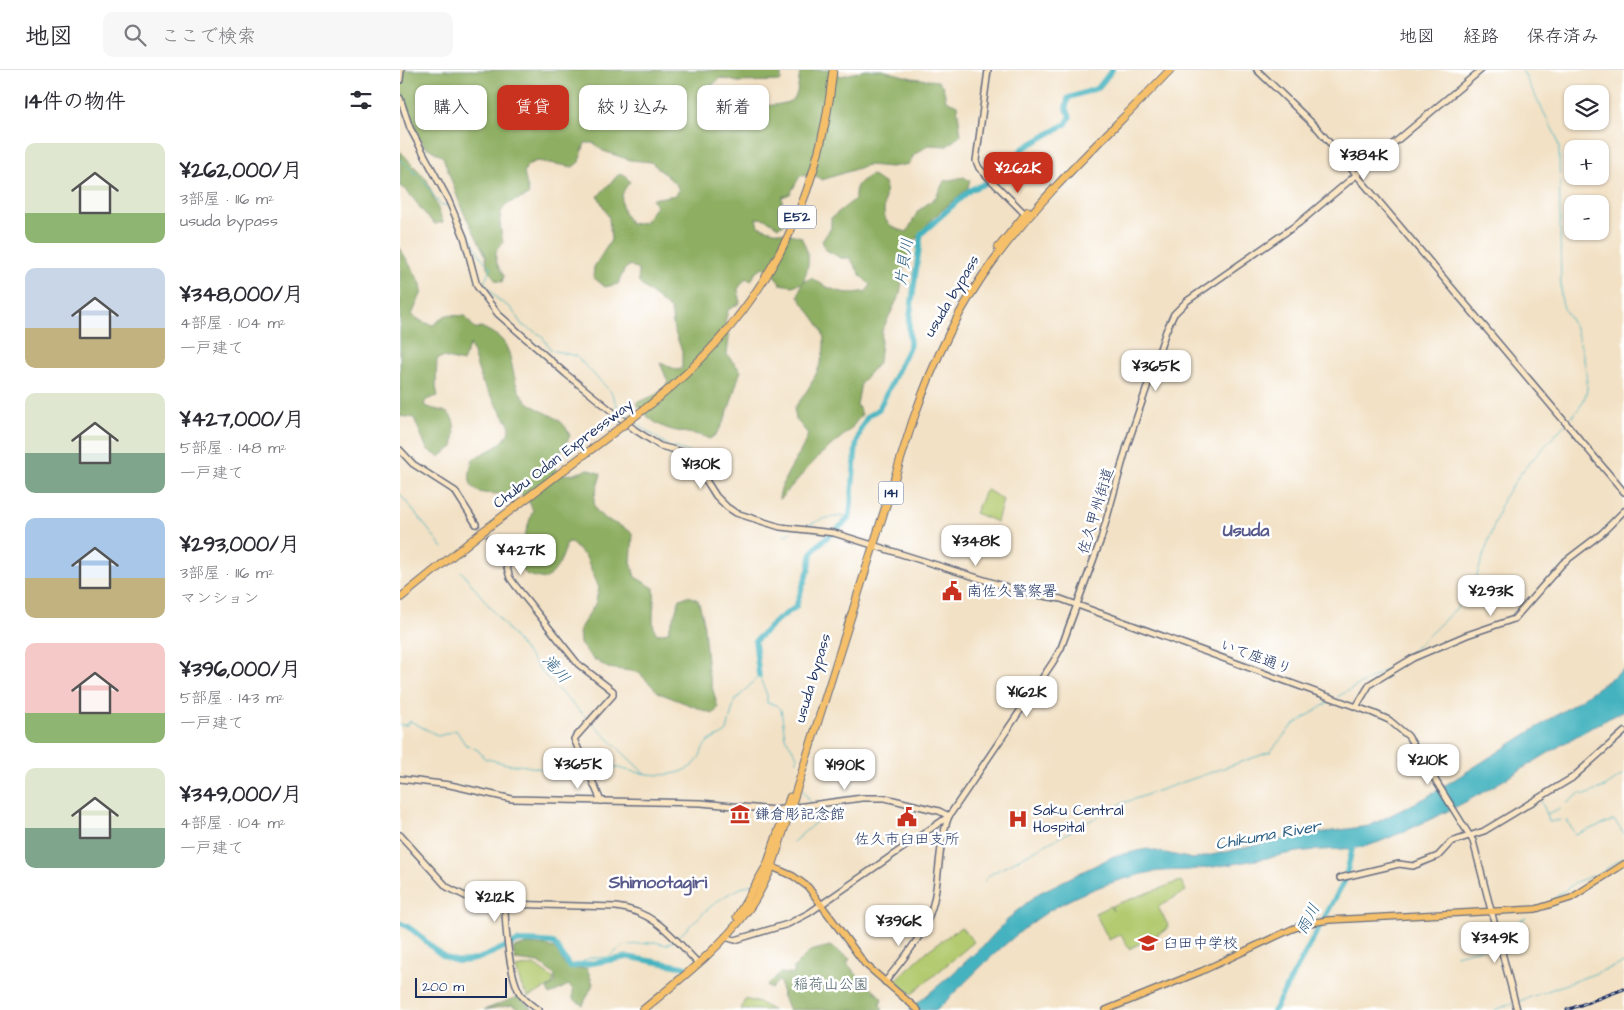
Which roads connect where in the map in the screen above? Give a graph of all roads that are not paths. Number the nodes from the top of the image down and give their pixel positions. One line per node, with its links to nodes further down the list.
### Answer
1 (401, 70): 8 (street)
2 (832, 70): 18 (highway, Chubu Odan Expressway / E52, bridge)
3 (988, 70): 11 (street)
4 (1164, 70): 11 (highway, usuda bypass / 141)
5 (1170, 70): 11 (highway, usuda bypass / 141)
6 (1257, 70): 10 (street)
7 (1481, 70): 10 (street, 佐久甲州街道)
8 (400, 80)
9 (400, 98): 17 (street, いて座通り)
10 (1356, 176): 13 (street); 19 (street, 佐久甲州街道)
11 (1027, 216): 17 (highway, usuda bypass / 141)
12 (400, 450): 15 (street)
13 (1624, 492)
14 (1624, 511): 20 (street)
15 (476, 524)
16 (490, 539): 23 (street)
17 (872, 545): 19 (street, いて座通り); 24 (highway, usuda bypass / 141)
18 (400, 598)
19 (1076, 606): 20 (street, いて座通り); 25 (street, 佐久甲州街道)
20 (1356, 707): 27 (street, いて座通り)
21 (1624, 732): 27 (street)
22 (400, 779): 23 (street)
23 (601, 800): 24 (street)
24 (788, 810): 25 (street); 29 (highway, usuda bypass / 141)
25 (949, 816): 32 (street, 佐久甲州街道); 36 (street)
26 (400, 835): 31 (street)
27 (1470, 836): 30 (street); 33 (street)
28 (1624, 864): 33 (main road)
29 (770, 866): 32 (main road); 34 (highway, usuda bypass / 141)
30 (1340, 878)
31 (505, 904): 35 (street); 37 (street)
32 (822, 905): 34 (street, 佐久甲州街道); 36 (main road)
33 (1491, 913): 40 (main road); 41 (street)
34 (724, 936): 35 (highway, usuda bypass / 141)
35 (698, 962): 38 (highway, 141)
36 (887, 984): 39 (main road)
37 (539, 1010)
38 (643, 1010)
39 (918, 1010)
40 (1106, 1010)
41 (1517, 1010)

